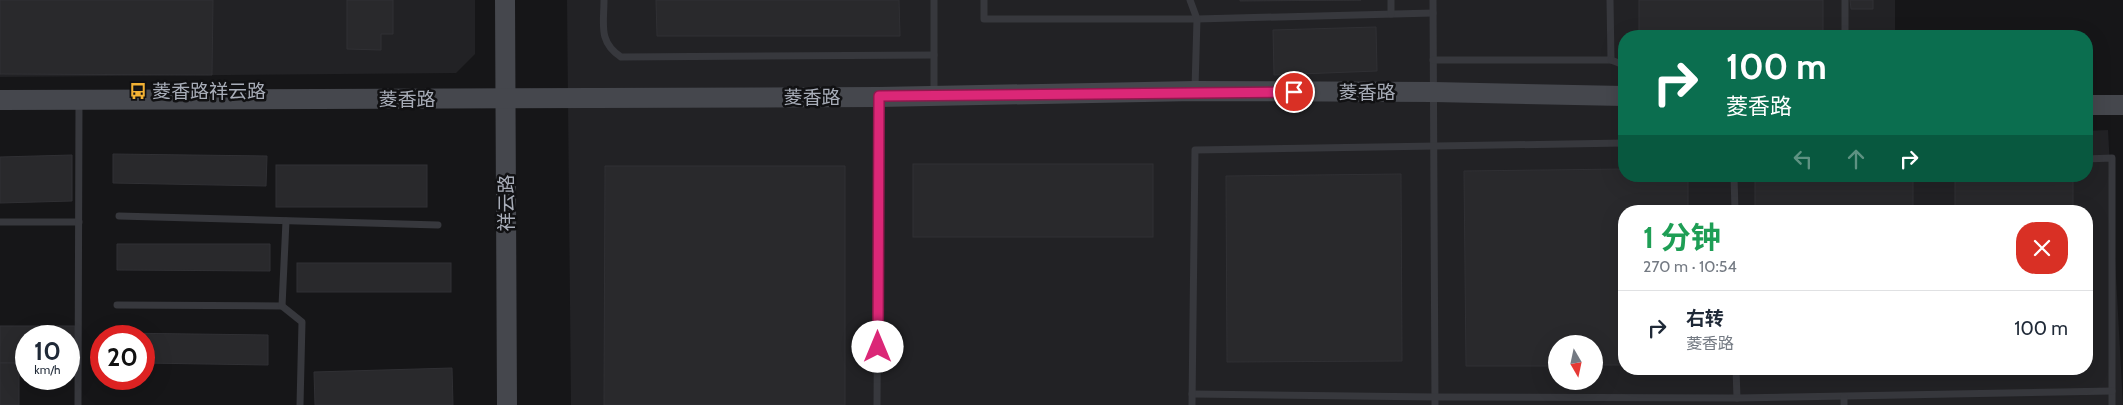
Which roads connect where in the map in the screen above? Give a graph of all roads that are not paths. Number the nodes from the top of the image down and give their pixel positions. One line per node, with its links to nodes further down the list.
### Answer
1 (505, 0): 23 (street, 祥云路)
2 (604, 0): 14 (lane)
3 (934, 0): 14 (lane)
4 (984, 0): 12 (lane)
5 (1190, 0): 12 (lane)
6 (1391, 0): 11 (lane)
7 (1433, 0): 10 (lane)
8 (1610, 0): 16 (lane)
9 (1845, 0): 13 (lane)
10 (1433, 13): 11 (lane); 15 (lane)
11 (1391, 14): 12 (lane)
12 (1197, 19): 18 (lane)
13 (1845, 30)
14 (934, 55): 21 (lane)
15 (1433, 60): 16 (lane); 19 (lane)
16 (1611, 60): 17 (lane)
17 (1618, 63)
18 (1195, 91): 19 (street, 菱香路); 21 (street, 菱香路)
19 (1434, 92): 22 (street, 菱香路); 29 (lane)
20 (879, 96): 21 (street, 菱香路); 23 (street, 菱香路); 50 (lane)
21 (934, 96)
22 (1618, 96)
23 (505, 99): 25 (street, 菱香路); 49 (street, 祥云路)
24 (0, 100): 25 (street, 菱香路)
25 (80, 100): 36 (lane)
26 (2093, 105): 27 (street)
27 (2123, 106)
28 (1618, 143): 29 (lane)
29 (1434, 146): 42 (lane); 44 (lane)
30 (2093, 159): 41 (lane)
31 (1734, 182): 32 (lane)
32 (1734, 205)
33 (119, 216): 34 (lane)
34 (286, 221): 37 (lane); 39 (lane)
35 (0, 222): 36 (lane)
36 (79, 222): 47 (lane)
37 (438, 225)
38 (117, 305): 39 (lane)
39 (282, 306): 48 (lane)
40 (1736, 375): 43 (lane)
41 (2112, 391): 46 (lane); 52 (lane)
42 (1192, 394): 44 (lane); 51 (lane)
43 (1737, 398): 45 (lane); 46 (lane)
44 (1435, 401): 45 (lane)
45 (1669, 401)
46 (1844, 401)
47 (78, 405)
48 (300, 405)
49 (507, 405)
50 (877, 405)
51 (1192, 405)
52 (2112, 405)

